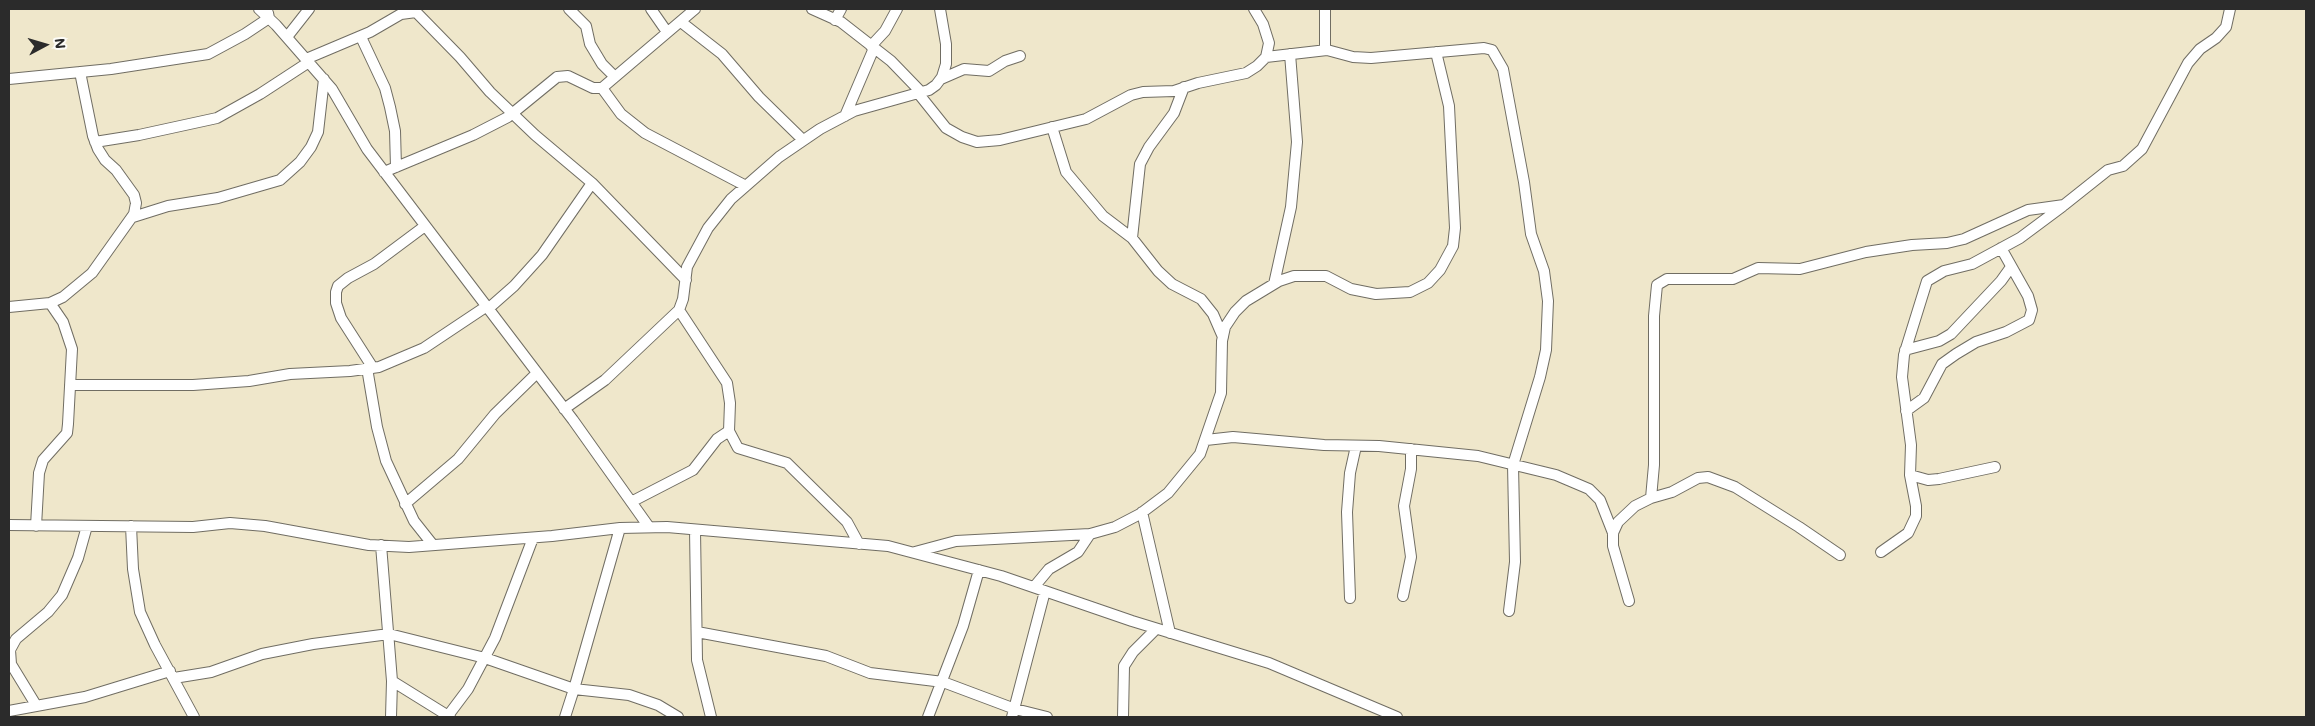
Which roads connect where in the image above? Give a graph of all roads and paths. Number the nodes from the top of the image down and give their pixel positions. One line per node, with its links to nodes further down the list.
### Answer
1 (259, 9): 14 (street)
2 (310, 9): 19 (street)
3 (570, 9): 28 (street)
4 (651, 9): 17 (street)
5 (695, 9): 16 (street)
6 (812, 9): 15 (street)
7 (841, 9): 15 (street)
8 (897, 9): 20 (street)
9 (940, 9): 31 (street)
10 (1254, 9): 25 (street)
11 (1325, 9): 21 (street)
12 (2230, 9): 44 (street)
13 (418, 10): 18 (street); 35 (street)
14 (268, 13): 19 (street); 27 (street)
15 (835, 20): 20 (street)
16 (680, 22): 17 (street); 38 (street)
17 (667, 32): 28 (street)
18 (361, 36): 26 (street); 40 (street)
19 (287, 37): 26 (street)
20 (873, 47): 34 (street); 36 (street)
21 (1324, 50): 22 (street); 23 (street)
22 (1436, 52): 51 (street); 67 (street)
23 (1290, 54): 25 (street); 51 (street)
24 (1020, 56): 31 (street)
25 (1266, 57): 32 (street)
26 (308, 60): 30 (street); 39 (street)
27 (80, 72): 29 (street); 39 (street)
28 (615, 77): 33 (street)
29 (9, 79)
30 (324, 79): 41 (street); 45 (street)
31 (941, 79): 34 (street)
32 (1184, 87): 37 (street); 47 (street)
33 (602, 88): 35 (street); 43 (street)
34 (919, 92): 36 (street); 37 (street)
35 (512, 113): 40 (street); 42 (street)
36 (845, 116): 38 (street)
37 (1052, 128): 47 (street)
38 (803, 140): 43 (street)
39 (95, 142): 45 (street)
40 (396, 167): 41 (street)
41 (384, 172): 46 (street)
42 (592, 183): 50 (street); 54 (street)
43 (746, 186): 50 (street)
44 (2064, 205): 48 (street); 70 (street)
45 (133, 216): 52 (street)
46 (425, 226): 54 (street); 58 (street)
47 (1132, 238): 56 (street)
48 (2001, 248): 49 (street); 57 (street)
49 (2011, 267): 57 (street); 62 (street)
50 (686, 280): 55 (street)
51 (1274, 284): 56 (street)
52 (50, 303): 53 (street); 60 (street)
53 (9, 306)
54 (488, 307): 58 (street); 59 (street)
55 (679, 310): 61 (street); 63 (street)
56 (1223, 337): 64 (street)
57 (1905, 350): 62 (street)
58 (370, 368): 60 (street); 72 (street)
59 (537, 373): 61 (street); 72 (street)
60 (70, 385): 75 (street)
61 (564, 409): 71 (street)
62 (1906, 411): 69 (street)
63 (729, 430): 71 (street); 84 (street)
64 (1206, 440): 65 (street); 73 (street)
65 (1356, 446): 66 (street); 94 (street)
66 (1411, 449): 67 (street); 93 (street)
67 (1513, 465): 81 (street); 96 (street)
68 (1995, 467): 69 (street)
69 (1910, 475): 88 (street)
70 (1651, 498): 81 (street); 89 (street)
71 (631, 502): 78 (street)
72 (406, 504): 86 (street)
73 (1142, 512): 82 (street); 99 (street)
74 (9, 525): 75 (street)
75 (36, 526): 76 (street)
76 (87, 526): 77 (street); 106 (street)
77 (130, 526): 85 (street); 102 (street)
78 (648, 527): 79 (street); 80 (street)
79 (620, 528): 83 (street); 105 (street)
80 (695, 530): 84 (street); 98 (street)
81 (1613, 532): 95 (street)
82 (1090, 534): 87 (street); 91 (street)
83 (532, 538): 86 (street); 101 (street)
84 (859, 544): 87 (street)
85 (380, 545): 86 (street); 100 (street)
86 (433, 545)
87 (913, 552): 90 (street)
88 (1881, 552)
89 (1840, 555)
90 (979, 570): 91 (street); 104 (street)
91 (1034, 587): 92 (street)
92 (1045, 591): 97 (street); 108 (street)
93 (1403, 596)
94 (1350, 598)
95 (1628, 601)
96 (1509, 611)
97 (1156, 629): 99 (street); 117 (street)
98 (697, 632): 104 (street); 114 (street)
99 (1170, 633): 118 (street)
100 (388, 634): 101 (street); 102 (street); 103 (street)
101 (485, 658): 105 (street); 111 (street)
102 (172, 674): 106 (street); 109 (street)
103 (392, 681): 110 (street); 111 (street)
104 (943, 682): 108 (street); 115 (street)
105 (574, 689): 112 (street); 113 (street)
106 (36, 705): 107 (street)
107 (9, 711)
108 (1014, 713): 116 (street)
109 (194, 717)
110 (391, 717)
111 (449, 717)
112 (565, 717)
113 (678, 717)
114 (711, 717)
115 (928, 717)
116 (1047, 717)
117 (1123, 717)
118 (1397, 717)

